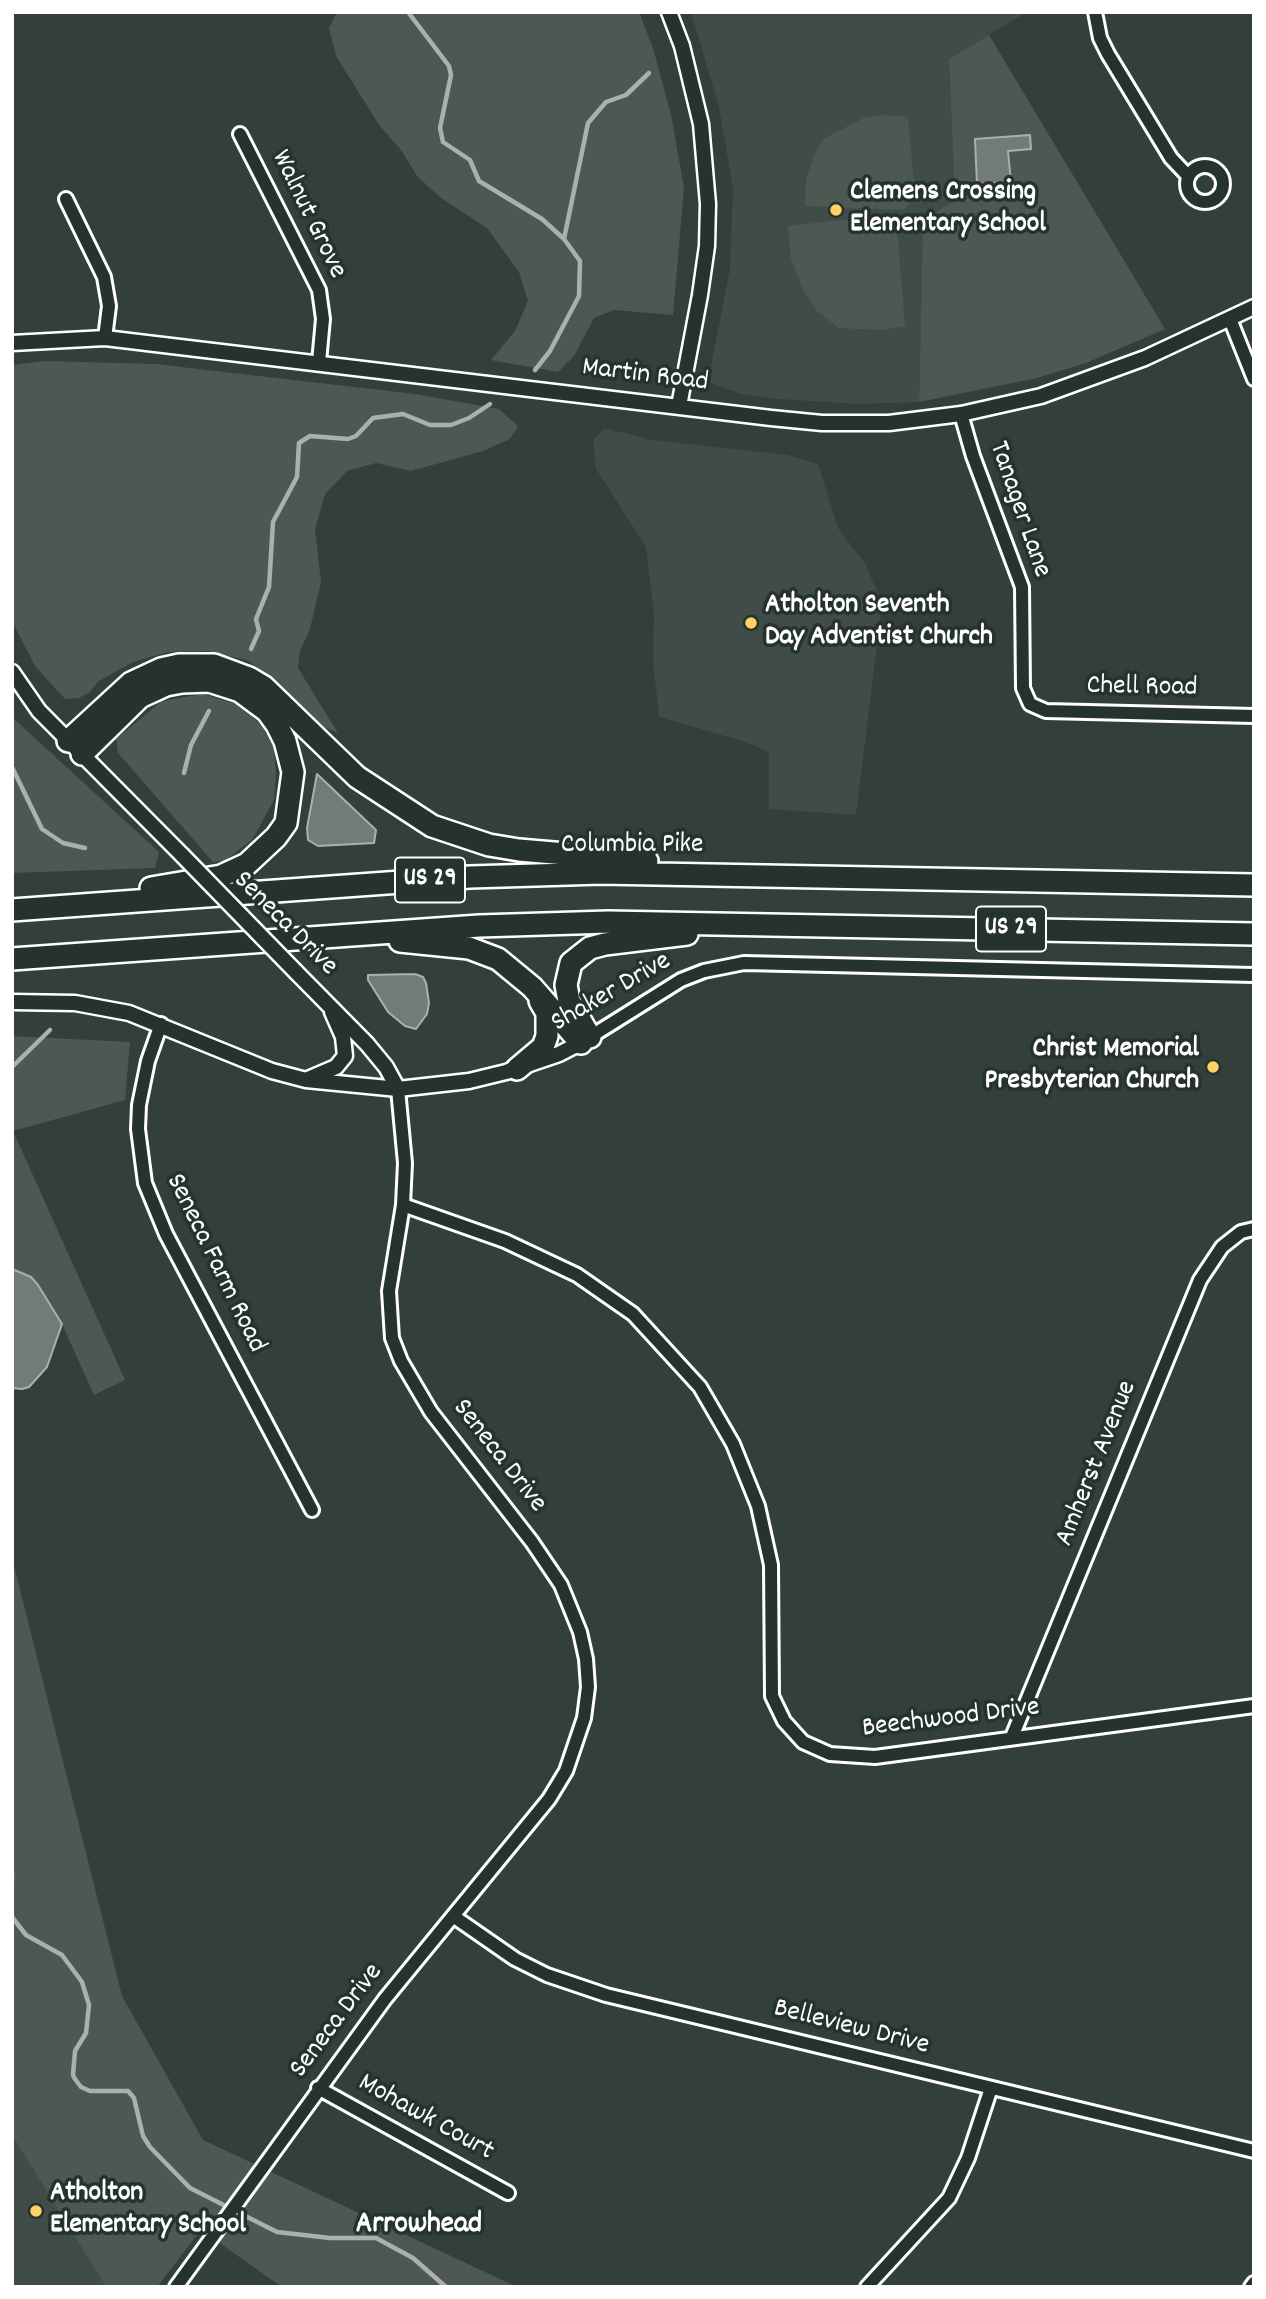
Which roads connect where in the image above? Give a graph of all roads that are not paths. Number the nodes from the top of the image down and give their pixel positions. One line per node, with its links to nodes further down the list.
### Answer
1 (669, 12): 12 (street)
2 (1095, 12): 4 (street)
3 (240, 134): 10 (street, Walnut Grove)
4 (1188, 176)
5 (66, 199): 8 (street)
6 (1254, 307): 7 (street, Martin Road)
7 (1230, 319): 11 (street); 13 (street, Martin Road)
8 (105, 338): 9 (street, Martin Road); 10 (street, Martin Road)
9 (12, 343)
10 (320, 362): 12 (street, Martin Road)
11 (1254, 379)
12 (679, 406): 13 (street, Martin Road)
13 (961, 414): 15 (street, Tanager Lane)
14 (12, 672): 17 (street, Seneca Drive)
15 (1030, 704): 16 (street, Chell Road)
16 (1254, 716)
17 (75, 748): 18 (highway); 20 (highway); 28 (street, Seneca Drive, bridge)
18 (841, 877): 19 (highway, Columbia Pike / US 29); 20 (highway, Columbia Pike / US 29)
19 (1254, 886)
20 (16, 910)
21 (769, 923): 22 (highway, US 29); 23 (highway, US 29); 30 (highway)
22 (1254, 934)
23 (339, 935): 24 (highway, US 29); 26 (highway)
24 (12, 959)
25 (1254, 975): 30 (street, Shaker Drive)
26 (533, 986): 30 (highway); 31 (highway)
27 (12, 1002): 29 (street, Shaker Drive)
28 (328, 1004): 32 (street); 33 (street, Seneca Drive)
29 (161, 1024): 32 (street, Shaker Drive); 36 (street, Seneca Farm Road)
30 (585, 1040): 31 (street, Shaker Drive)
31 (517, 1069): 33 (street, Shaker Drive)
32 (306, 1080): 33 (street, Shaker Drive)
33 (398, 1090): 34 (street, Seneca Drive)
34 (403, 1205): 38 (street, Beechwood Drive); 39 (street, Seneca Drive)
35 (1254, 1229): 38 (street, Amherst Avenue)
36 (312, 1510)
37 (1254, 1706): 38 (street, Beechwood Drive)
38 (1012, 1737)
39 (453, 1916): 40 (street, Seneca Drive); 41 (street, Belleview Drive)
40 (318, 2088): 43 (street, Mohawk Court); 44 (street, Seneca Drive)
41 (990, 2088): 42 (street, Belleview Drive); 45 (street)
42 (1254, 2151)
43 (508, 2193)
44 (176, 2287)
45 (867, 2287)

